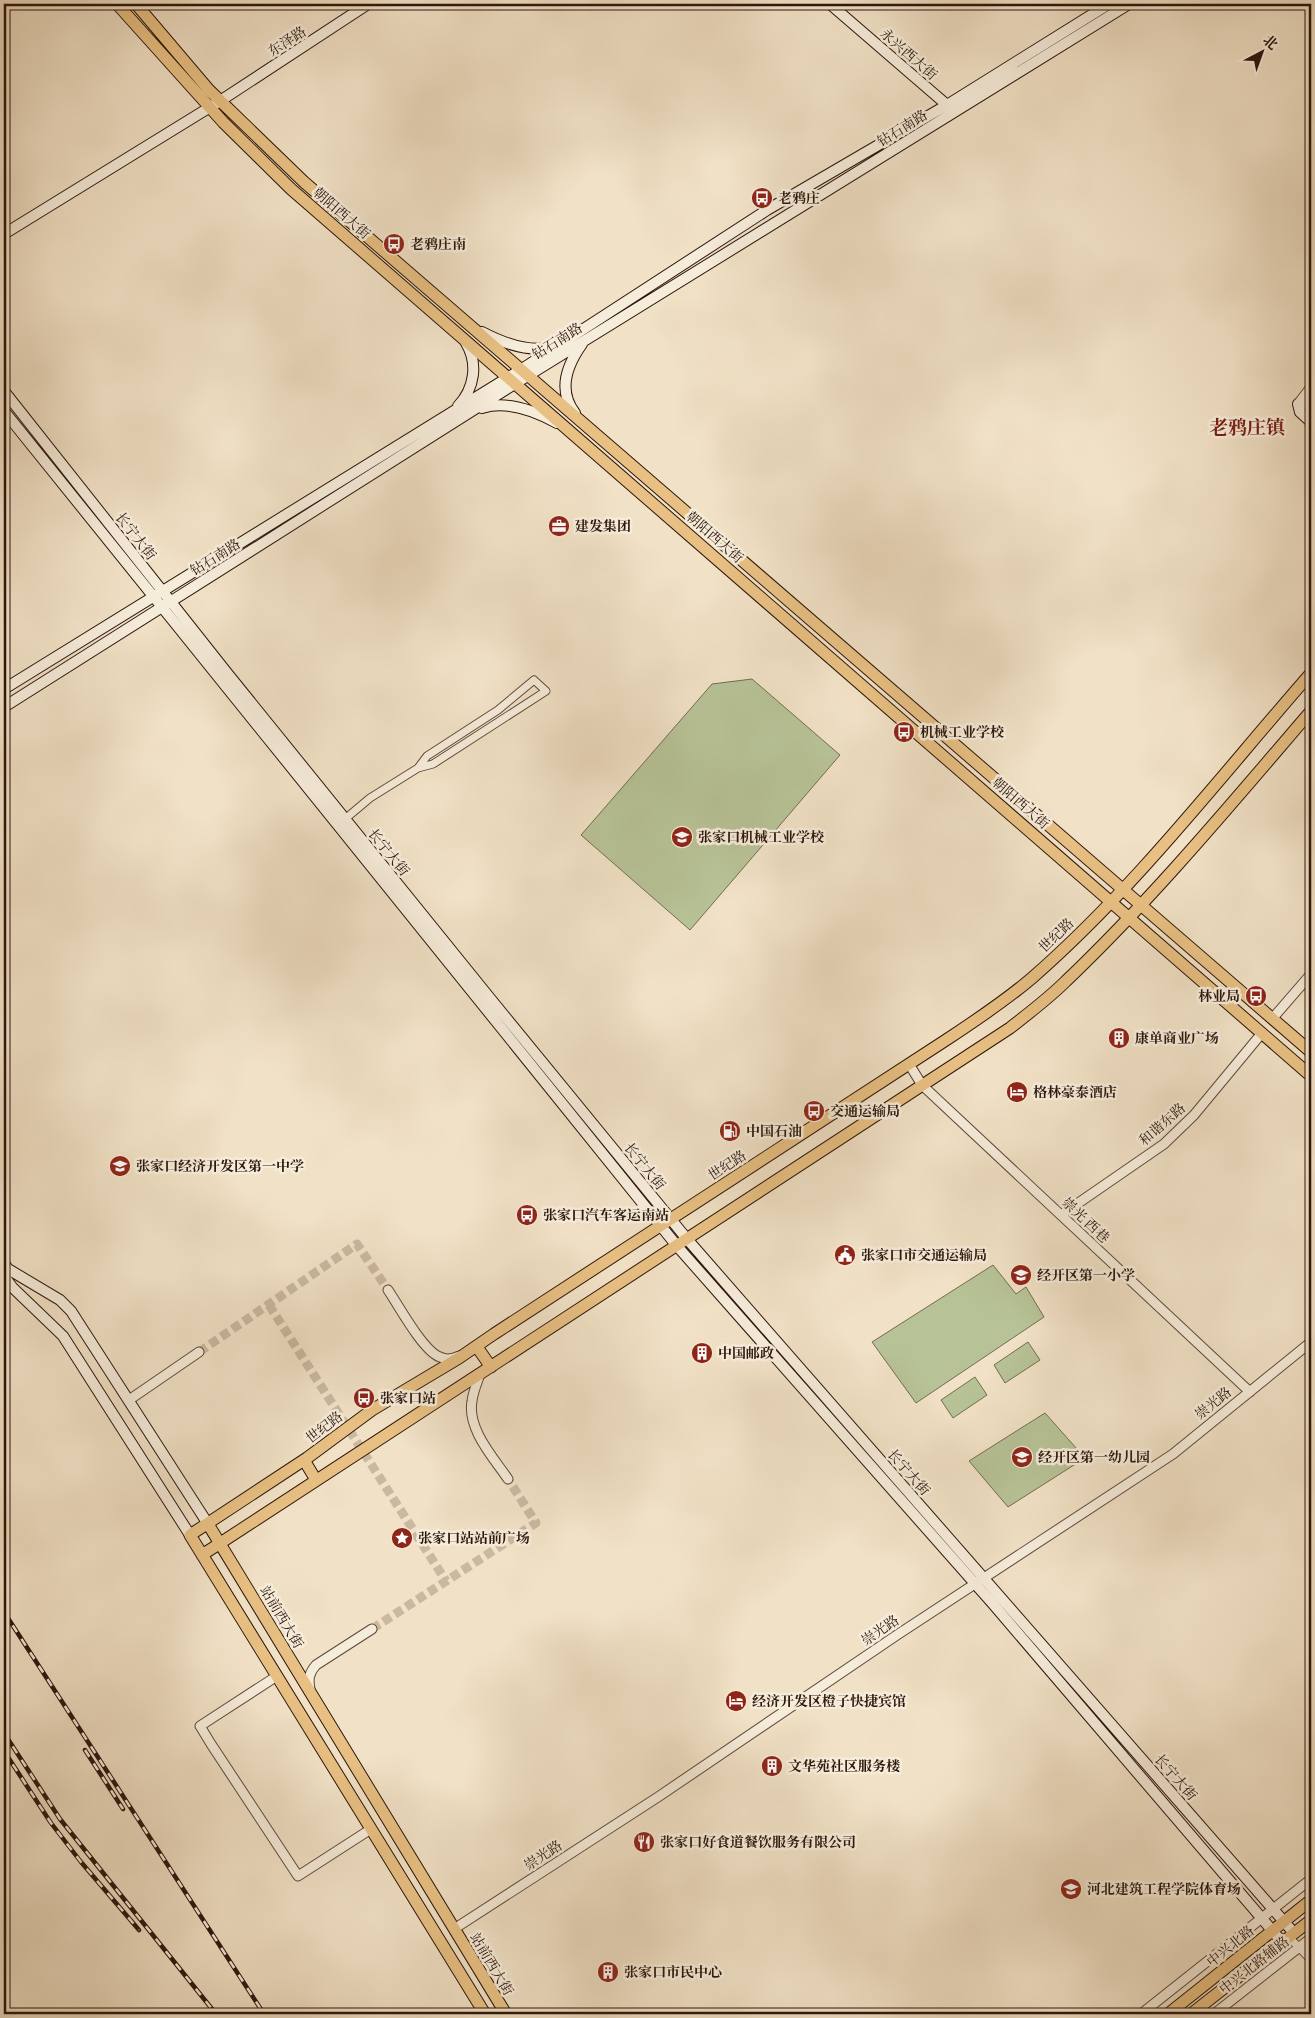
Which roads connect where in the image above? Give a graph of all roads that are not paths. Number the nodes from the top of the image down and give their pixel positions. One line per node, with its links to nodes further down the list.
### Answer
1 (117, 4): 9 (main road, 朝阳西大街)
2 (136, 4): 7 (main road, 朝阳西大街)
3 (368, 4): 7 (main road, 东泽路)
4 (830, 4): 8 (main road, 永兴西大街)
5 (1109, 4): 8 (main road, 钻石南路)
6 (1129, 4): 13 (main road, 钻石南路)
7 (220, 101): 9 (main road, 东泽路); 11 (main road, 朝阳西大街)
8 (947, 105): 14 (main road, 钻石南路)
9 (210, 107): 10 (main road, 东泽路); 12 (main road, 朝阳西大街)
10 (4, 234)
11 (475, 328): 14 (main road); 15 (main road, 朝阳西大街)
12 (463, 338): 16 (main road, 朝阳西大街); 20 (main road)
13 (584, 341): 15 (main road, 钻石南路); 23 (main road)
14 (560, 344): 15 (main road, 钻石南路)
15 (526, 372): 16 (main road, 钻石南路); 23 (main road, 朝阳西大街)
16 (512, 380): 20 (main road, 钻石南路); 22 (main road, 钻石南路); 25 (main road, 朝阳西大街)
17 (1311, 387): 19 (street)
18 (4, 391): 26 (main road, 长宁大街)
19 (1307, 404): 24 (main road)
20 (454, 410): 26 (main road, 钻石南路)
21 (4, 411): 26 (main road, 长宁大街)
22 (472, 411): 25 (main road); 27 (main road, 钻石南路)
23 (580, 418): 34 (main road, 朝阳西大街)
24 (1311, 422)
25 (570, 430): 35 (main road, 朝阳西大街)
26 (158, 594): 27 (main road, 长宁大街); 29 (main road, 钻石南路)
27 (166, 604): 30 (main road, 钻石南路); 33 (main road, 长宁大街); 47 (main road, 长宁大街)
28 (1311, 674): 34 (main road, 世纪路)
29 (4, 689)
30 (4, 707)
31 (1311, 711): 36 (main road)
32 (418, 768): 32 (street); 33 (street)
33 (345, 819): 46 (main road, 长宁大街)
34 (1124, 890): 35 (main road, 世纪路); 36 (main road, 朝阳西大街)
35 (1112, 901): 37 (main road, 朝阳西大街); 42 (main road, 世纪路)
36 (1141, 906): 37 (main road); 39 (main road, 朝阳西大街)
37 (1130, 916): 40 (main road, 朝阳西大街); 44 (main road)
38 (1311, 974): 39 (street)
39 (1272, 1019): 41 (main road, 朝阳西大街)
40 (1262, 1033): 43 (main road, 朝阳西大街); 45 (street, 和谐东路)
41 (1311, 1052)
42 (908, 1064): 44 (street, 崇光 西巷); 46 (main road, 世纪路)
43 (1311, 1076)
44 (922, 1085): 45 (street, 崇光 西巷); 48 (main road)
45 (1061, 1216): 59 (street, 崇光 西巷)
46 (671, 1219): 47 (main road, 世纪路); 48 (main road, 长宁大街)
47 (661, 1226): 49 (main road, 长宁大街); 54 (main road, 世纪路)
48 (687, 1239): 49 (main road); 68 (main road, 长宁大街)
49 (677, 1246): 57 (main road); 68 (main road, 长宁大街)
50 (4, 1263): 60 (main road, 站前西大街)
51 (4, 1276): 65 (main road)
52 (388, 1290): 56 (street)
53 (1311, 1342): 59 (street, 崇光路)
54 (477, 1346): 56 (main road, 世纪路); 57 (main road)
55 (199, 1352): 60 (street)
56 (466, 1354): 61 (main road, 世纪路)
57 (491, 1367): 58 (main road)
58 (480, 1374): 62 (street); 63 (main road)
59 (1250, 1392): 68 (street, 崇光路)
60 (129, 1400): 64 (main road, 站前西大街)
61 (304, 1460): 63 (main road); 64 (main road, 世纪路)
62 (508, 1479)
63 (316, 1480): 66 (main road)
64 (208, 1524): 65 (main road, 世纪路); 66 (main road, 站前西大街)
65 (190, 1535): 67 (main road)
66 (220, 1544): 67 (main road); 71 (main road, 站前西大街)
67 (202, 1555): 70 (main road)
68 (979, 1581): 77 (main road, 长宁大街); 78 (main road, 长宁大街); 81 (street, 崇光路)
69 (372, 1629): 71 (street)
70 (277, 1676): 73 (main road); 74 (street)
71 (310, 1691): 72 (main road, 站前西大街)
72 (348, 1754): 73 (main road); 81 (main road, 站前西大街)
73 (331, 1765): 74 (main road)
74 (371, 1829): 87 (main road)
75 (1311, 1880): 77 (street)
76 (1311, 1900): 80 (main road, 中兴北路)
77 (1273, 1910): 78 (street); 80 (main road, 长宁大街)
78 (1262, 1918): 82 (main road, 长宁大街); 89 (street)
79 (1311, 1920): 83 (main road, 中兴北路)
80 (1284, 1922): 82 (main road, 中兴北路); 83 (main road, 长宁大街)
81 (454, 1929): 88 (main road, 站前西大街)
82 (1273, 1931): 83 (main road, 长宁大街); 90 (main road, 中兴北路)
83 (1288, 1938): 85 (street); 91 (main road, 中兴北路)
84 (1311, 1938): 85 (street, 中兴北路辅路)
85 (1299, 1948): 86 (street); 92 (street, 中兴北路辅路)
86 (1311, 1960)
87 (485, 2014)
88 (506, 2014)
89 (1140, 2014)
90 (1168, 2014)
91 (1190, 2014)
92 (1214, 2014)

